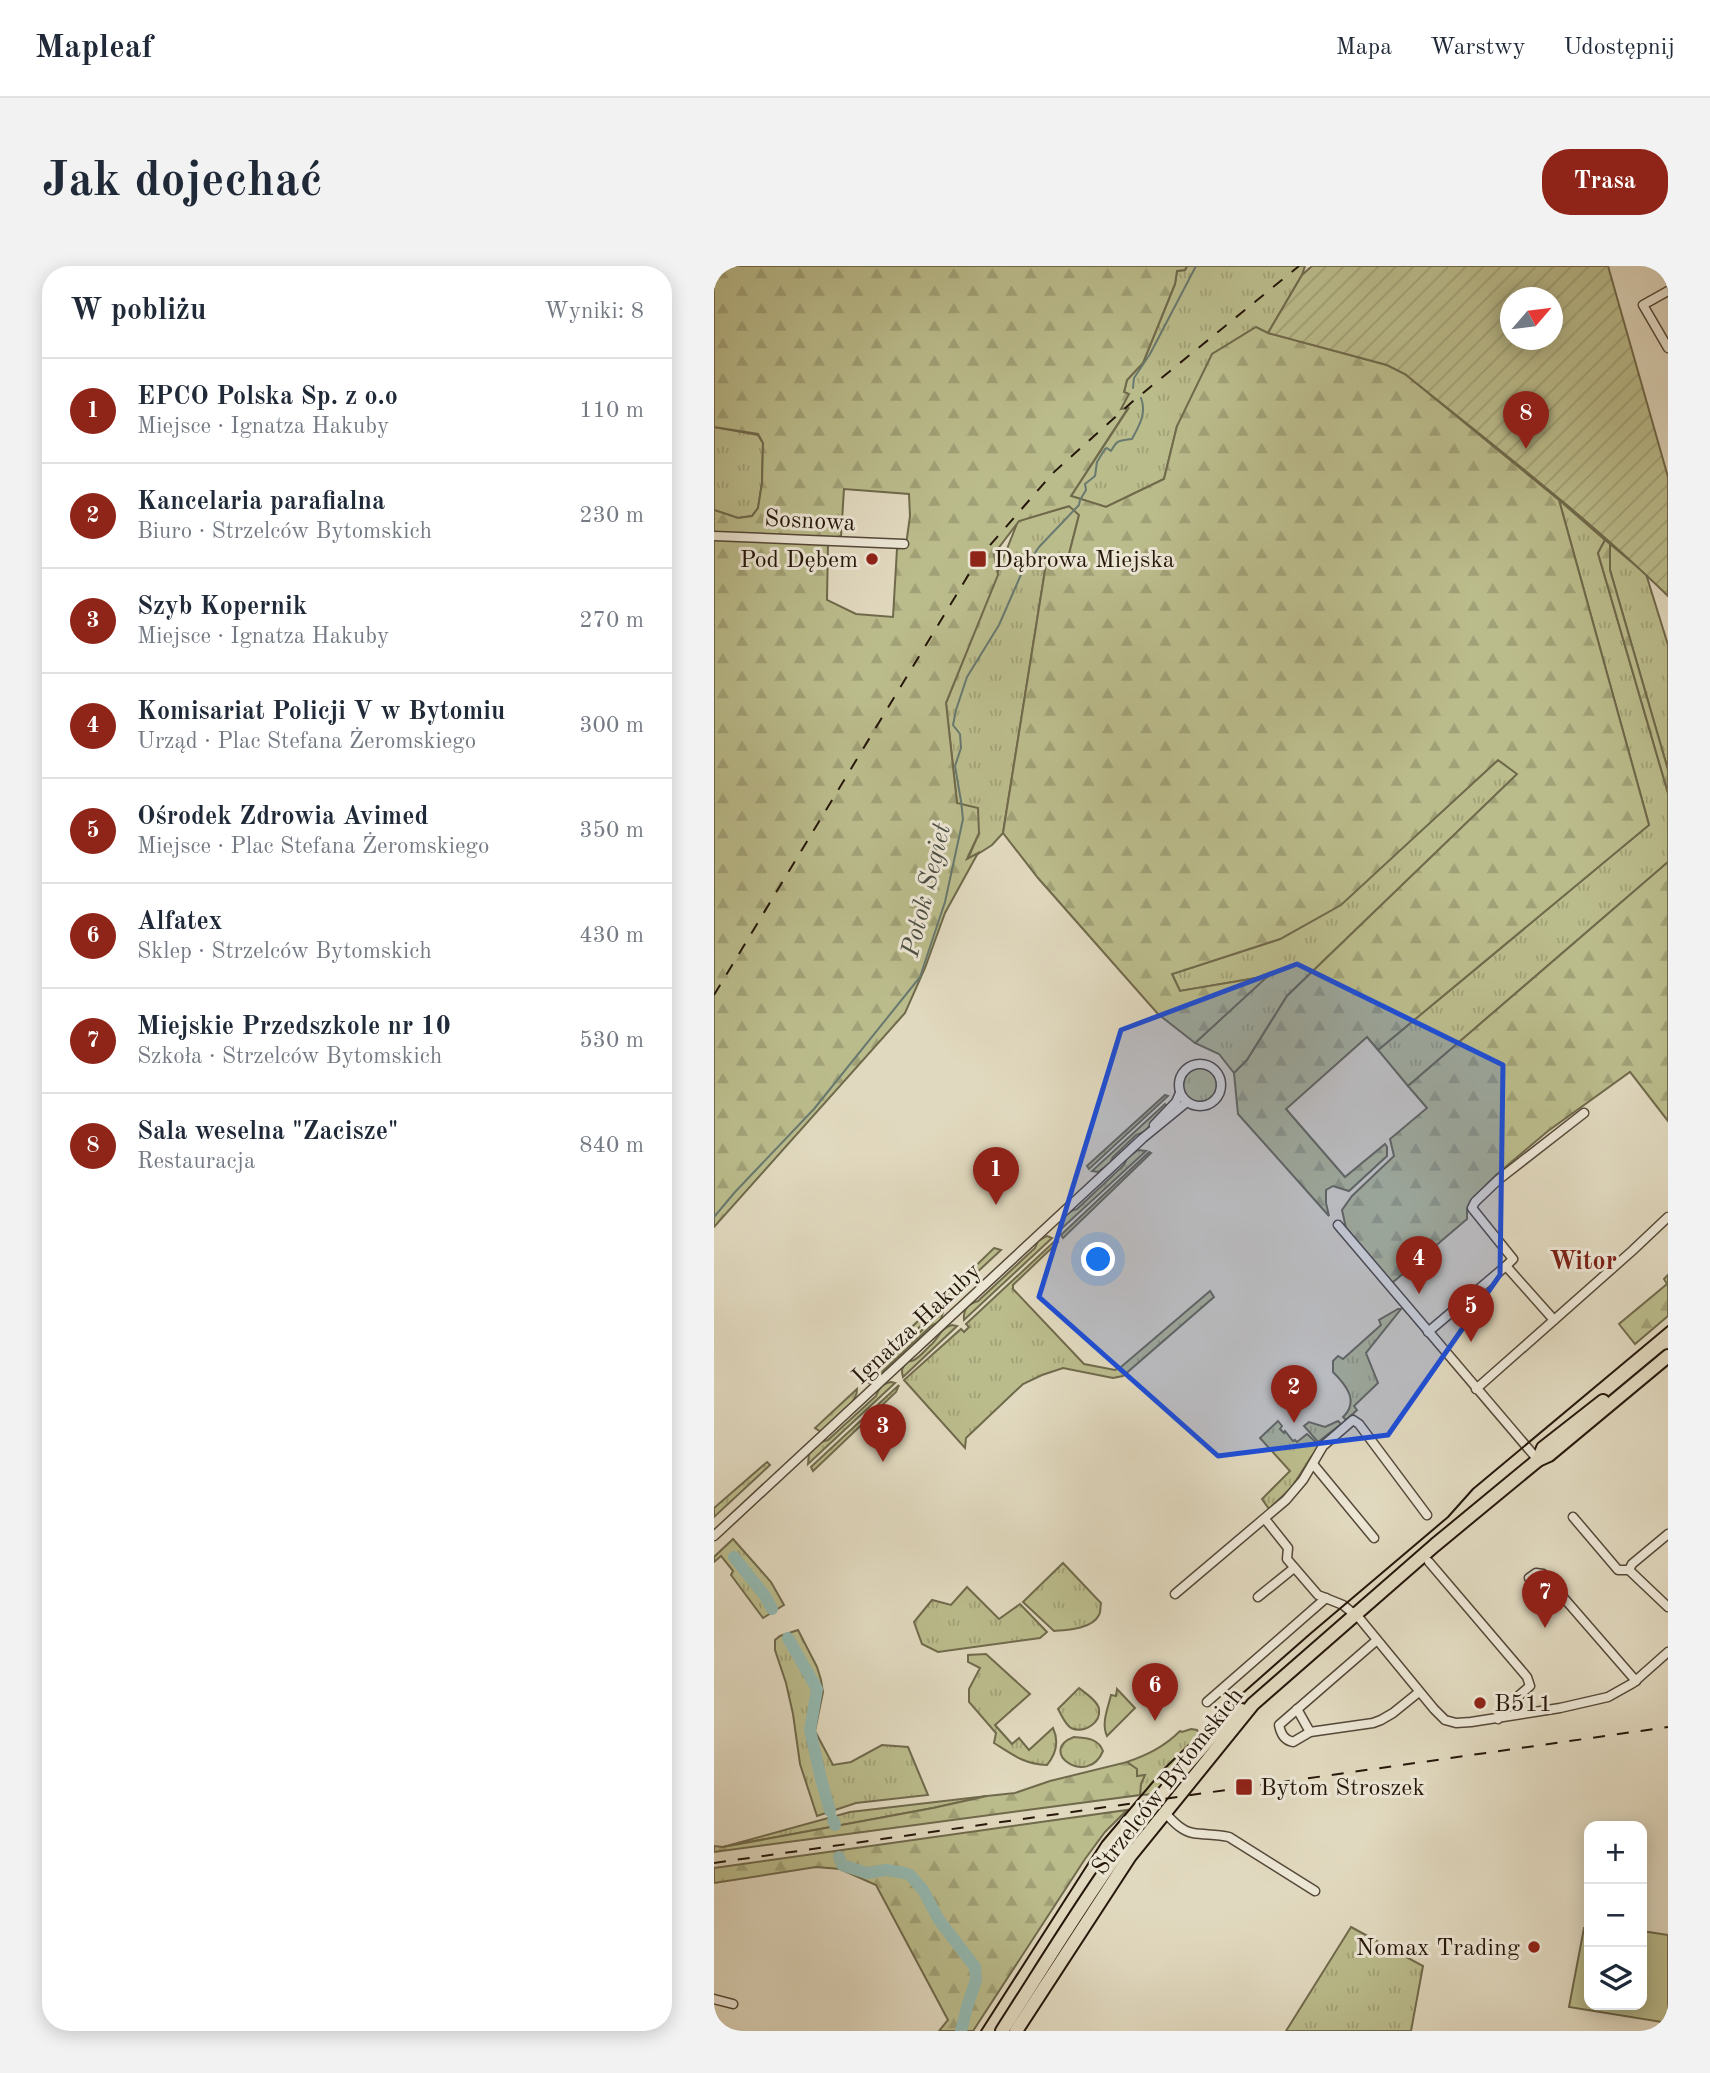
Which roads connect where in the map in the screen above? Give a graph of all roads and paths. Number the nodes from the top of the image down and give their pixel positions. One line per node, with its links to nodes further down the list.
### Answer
1 (1668, 291): 2 (street)
2 (1668, 348)
3 (714, 536): 4 (street, Sosnowa)
4 (904, 544)
5 (1180, 1093): 6 (street); 6 (street); 8 (street, Ignatza Hakuby)
6 (1188, 1102): 8 (street, Ignatza Hakuby)
7 (1584, 1113): 11 (street)
8 (1143, 1138): 23 (street, Ignatza Hakuby)
9 (1668, 1217): 12 (street)
10 (1338, 1224): 13 (street)
11 (1506, 1266): 12 (street); 13 (street)
12 (1554, 1320): 16 (street)
13 (1428, 1332): 16 (street)
14 (1668, 1347): 17 (highway, Strzelców Bytomskich)
15 (1668, 1356): 17 (highway, Strzelców Bytomskich)
16 (1476, 1389): 17 (street)
17 (1538, 1460): 33 (highway, Strzelców Bytomskich)
18 (1313, 1464): 19 (street); 21 (street); 24 (street)
19 (1427, 1515)
20 (1573, 1517): 27 (street)
21 (1265, 1519): 26 (street); 29 (street)
22 (1668, 1534): 27 (street)
23 (714, 1536)
24 (1374, 1538)
25 (1429, 1562): 41 (street)
26 (1294, 1568): 30 (street); 31 (street)
27 (1629, 1570): 32 (street)
28 (1529, 1578): 36 (street)
29 (1175, 1594)
30 (1258, 1597)
31 (1326, 1598): 33 (street); 38 (street, Strzelców Bytomskich)
32 (1668, 1607)
33 (1354, 1614): 34 (street); 39 (highway, Strzelców Bytomskich)
34 (1377, 1640): 37 (street); 40 (street)
35 (1668, 1652): 36 (street)
36 (1636, 1681): 41 (street)
37 (1419, 1692): 41 (street); 42 (street)
38 (1207, 1702)
39 (1253, 1704): 43 (highway, Strzelców Bytomskich); 47 (highway)
40 (1297, 1709): 42 (street); 42 (street)
41 (1498, 1719)
42 (1310, 1731)
43 (1164, 1812): 44 (street); 48 (highway, Strzelców Bytomskich)
44 (1315, 1891)
45 (714, 1999): 46 (street)
46 (733, 2004)
47 (1002, 2031)
48 (1016, 2031)

